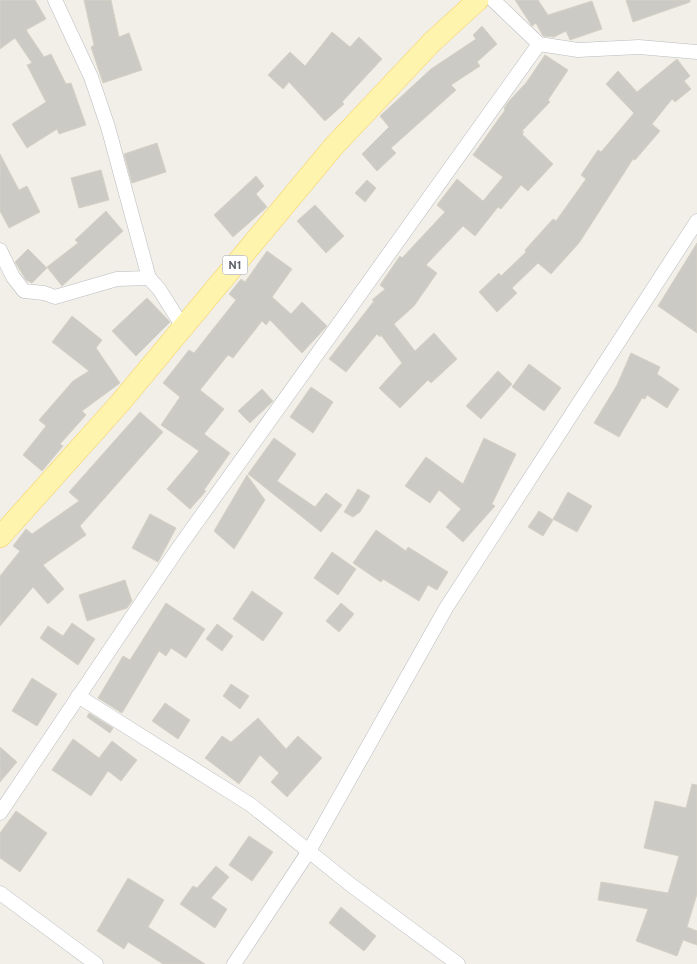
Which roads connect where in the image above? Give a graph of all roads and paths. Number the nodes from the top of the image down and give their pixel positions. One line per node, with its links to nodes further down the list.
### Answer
1 (478, 0): 9 (main road, N1)
2 (493, 0): 4 (street)
3 (59, 2): 8 (street)
4 (539, 44): 5 (street); 11 (street)
5 (697, 52)
6 (697, 221): 13 (street)
7 (0, 250): 8 (street)
8 (149, 278): 9 (street)
9 (183, 327): 10 (main road, N1)
10 (0, 537)
11 (78, 696): 12 (street); 13 (street)
12 (0, 814)
13 (309, 851): 16 (street); 17 (street)
14 (0, 892): 15 (street)
15 (96, 964)
16 (234, 964)
17 (458, 964)

